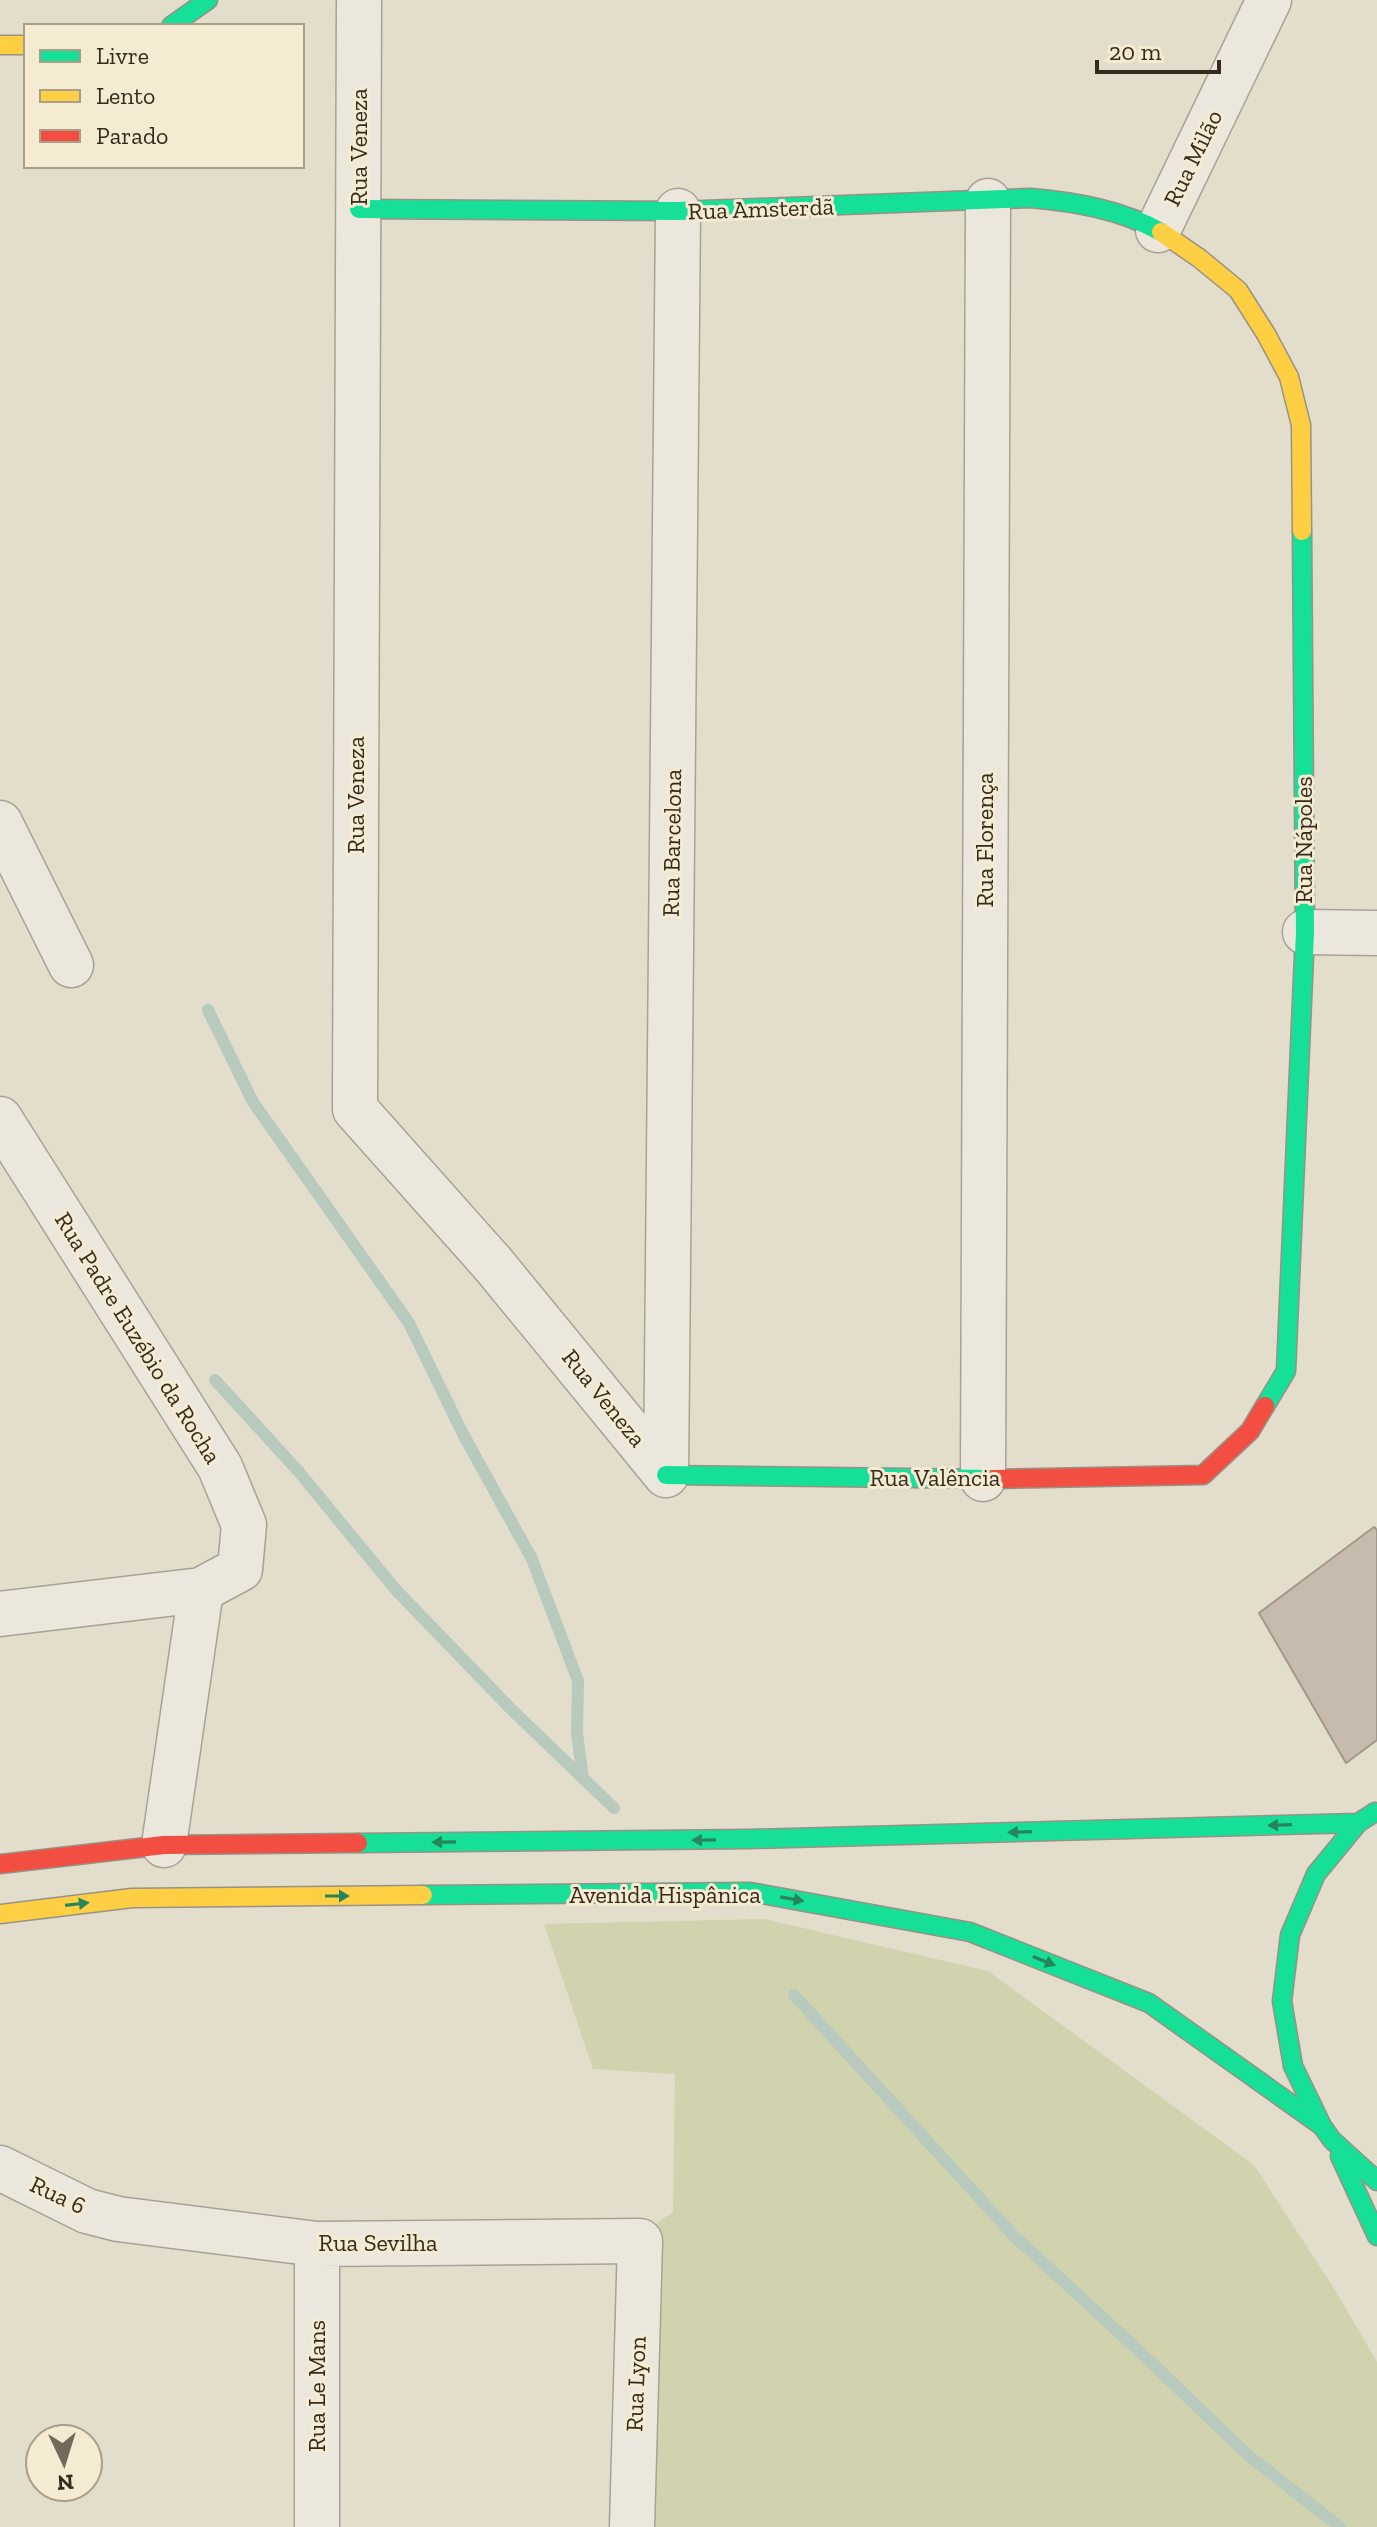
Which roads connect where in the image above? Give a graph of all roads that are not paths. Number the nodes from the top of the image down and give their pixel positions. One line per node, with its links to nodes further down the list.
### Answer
1 (208, 0): 4 (main road)
2 (359, 0): 8 (street, Rua Veneza)
3 (1269, 0): 10 (street, Rua Milão)
4 (174, 24)
5 (0, 45): 6 (main road)
6 (24, 45)
7 (988, 201): 9 (main road, Rua Amsterdã); 10 (main road, Rua Amsterdã); 18 (street, Rua Florença)
8 (359, 209): 9 (main road, Rua Amsterdã); 16 (street, Rua Veneza)
9 (678, 211): 16 (street, Rua Barcelona)
10 (1158, 230): 12 (main road, Rua Nápoles)
11 (0, 823): 14 (street)
12 (1305, 932): 13 (street); 17 (main road, Rua Nápoles)
13 (1377, 933)
14 (71, 965)
15 (0, 1119): 19 (street, Rua Padre Euzébio da Rocha)
16 (666, 1475): 18 (main road, Rua Valência)
17 (1203, 1475): 18 (main road, Rua Valência)
18 (983, 1479)
19 (201, 1590): 20 (street); 23 (street)
20 (0, 1614)
21 (1377, 1811): 22 (main road)
22 (1358, 1823): 23 (main road, one-way to 23); 26 (main road)
23 (164, 1845): 24 (main road)
24 (0, 1864)
25 (0, 1914): 26 (main road, Avenida Hispânica, one-way to 26)
26 (1327, 2133): 28 (main road); 30 (main road)
27 (0, 2168): 29 (street, Rua 6)
28 (1377, 2181)
29 (118, 2219): 32 (street, Rua Sevilha)
30 (1377, 2236)
31 (640, 2241): 32 (street, Rua Sevilha); 34 (street, Rua Lyon)
32 (317, 2244): 33 (street, Rua Le Mans)
33 (317, 2527)
34 (632, 2527)

